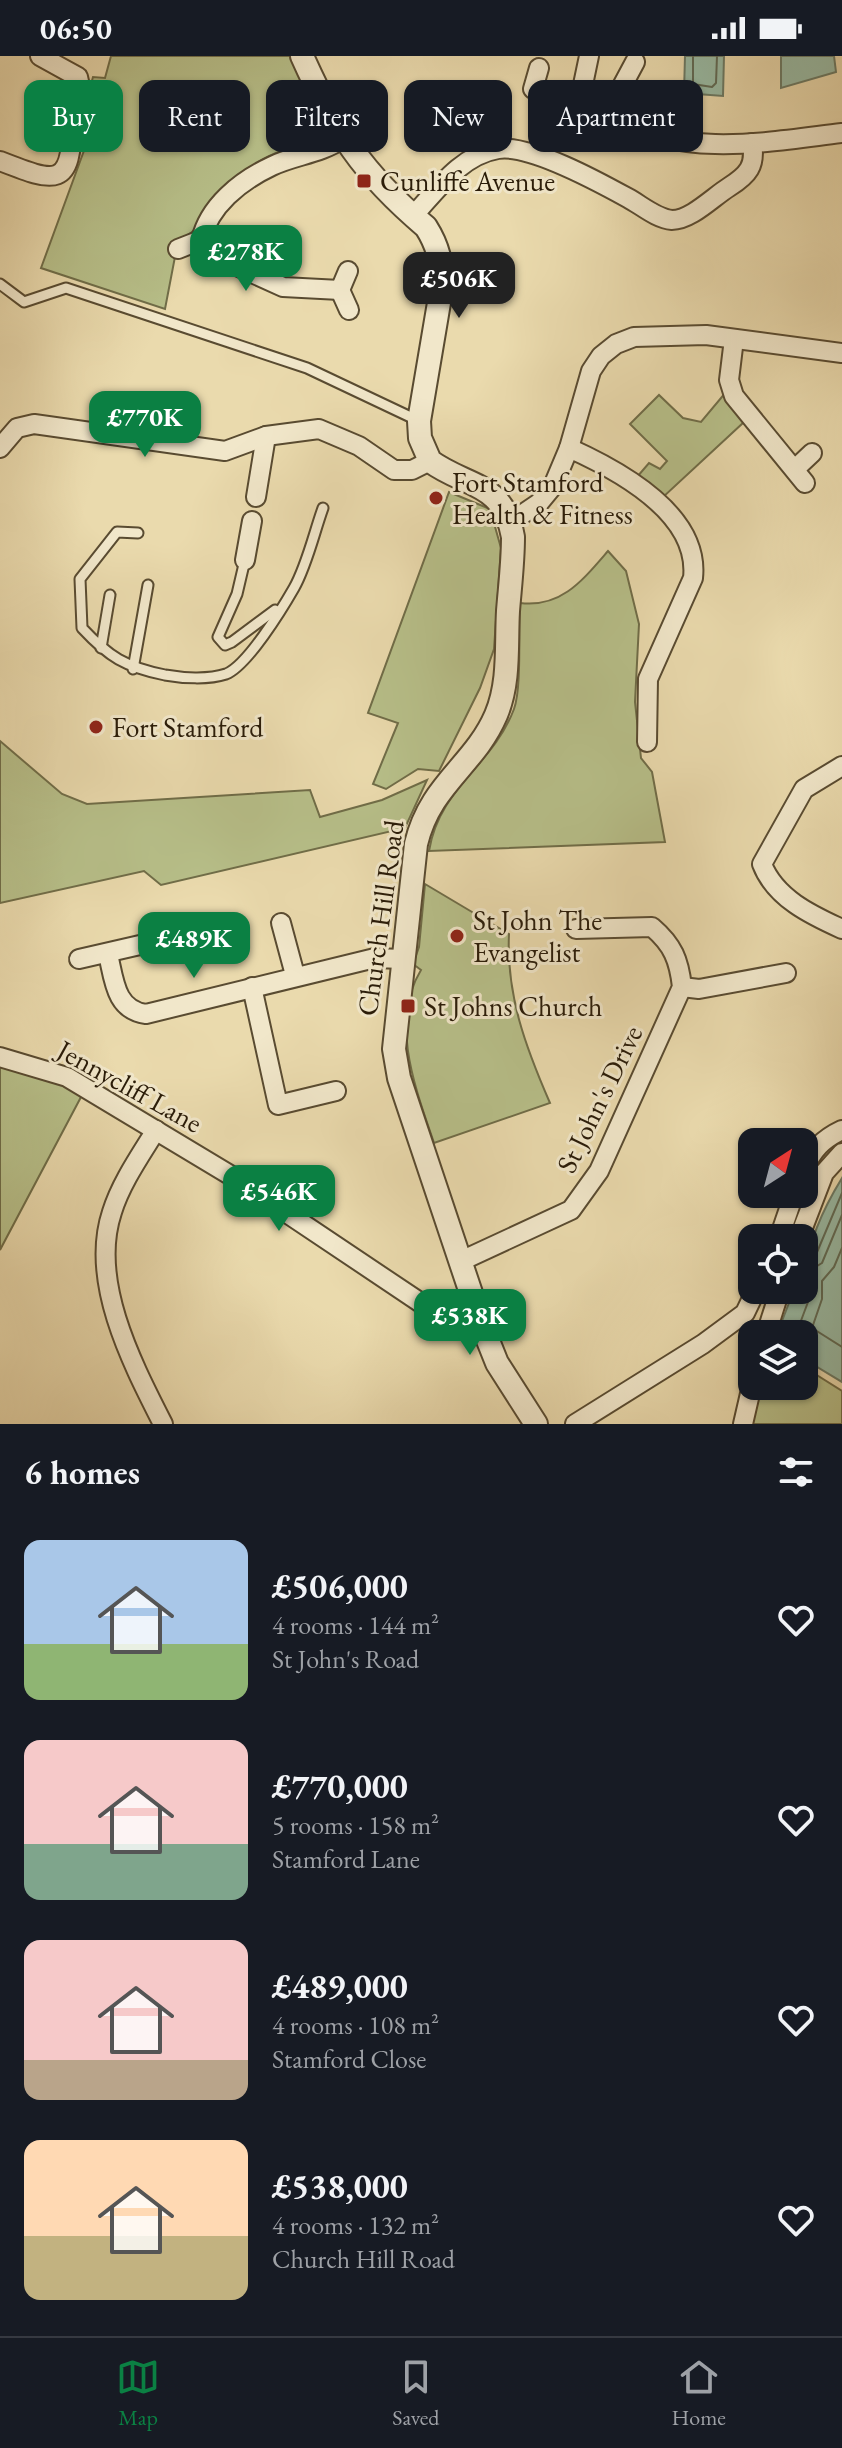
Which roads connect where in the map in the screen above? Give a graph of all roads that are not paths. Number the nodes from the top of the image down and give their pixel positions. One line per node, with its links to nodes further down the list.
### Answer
1 (40, 56): 15 (street)
2 (302, 56): 6 (street)
3 (589, 56): 8 (street)
4 (635, 62): 9 (street)
5 (539, 68): 7 (street)
6 (314, 80)
7 (536, 80)
8 (584, 80)
9 (625, 80)
10 (842, 133): 11 (street)
11 (752, 143): 12 (street); 16 (street)
12 (703, 144)
13 (315, 152): 17 (street)
14 (352, 152): 16 (street)
15 (0, 161)
16 (413, 216): 25 (street)
17 (201, 240): 18 (street); 21 (street)
18 (178, 249)
19 (348, 271): 21 (street)
20 (0, 284): 25 (lane)
21 (340, 290): 22 (street)
22 (349, 310)
23 (734, 339): 24 (street); 28 (street); 29 (street)
24 (842, 353)
25 (419, 421): 30 (street)
26 (266, 436): 27 (street); 30 (street); 31 (street)
27 (0, 448)
28 (569, 448): 34 (street); 42 (street)
29 (812, 453)
30 (430, 461): 34 (street)
31 (256, 497)
32 (323, 508): 39 (lane)
33 (252, 521): 36 (street)
34 (511, 522): 50 (street, Church Hill Road)
35 (138, 533): 40 (lane)
36 (245, 560): 39 (lane)
37 (148, 585): 41 (lane)
38 (110, 595): 40 (lane)
39 (281, 606): 41 (lane)
40 (101, 648): 41 (lane)
41 (133, 669)
42 (647, 742)
43 (842, 766): 46 (street)
44 (281, 923): 52 (street)
45 (576, 929): 54 (street)
46 (842, 929)
47 (140, 945): 48 (street)
48 (108, 954): 49 (street); 53 (street)
49 (79, 959)
50 (402, 959): 52 (street); 62 (street, Church Hill Road)
51 (786, 973): 54 (street)
52 (295, 975): 53 (street)
53 (252, 987): 56 (street)
54 (682, 987): 62 (street, St John's Drive)
55 (0, 1057): 57 (street, Jennycliff Lane)
56 (336, 1091)
57 (156, 1130): 64 (street, Jennycliff Lane); 66 (street)
58 (842, 1130): 59 (street)
59 (818, 1146)
60 (842, 1153): 61 (street)
61 (804, 1224)
62 (461, 1261): 64 (street, Church Hill Road)
63 (749, 1304): 68 (street)
64 (476, 1305): 67 (street, Church Hill Road)
65 (749, 1400): 69 (street)
66 (163, 1424)
67 (536, 1424)
68 (575, 1424)
69 (743, 1424)

